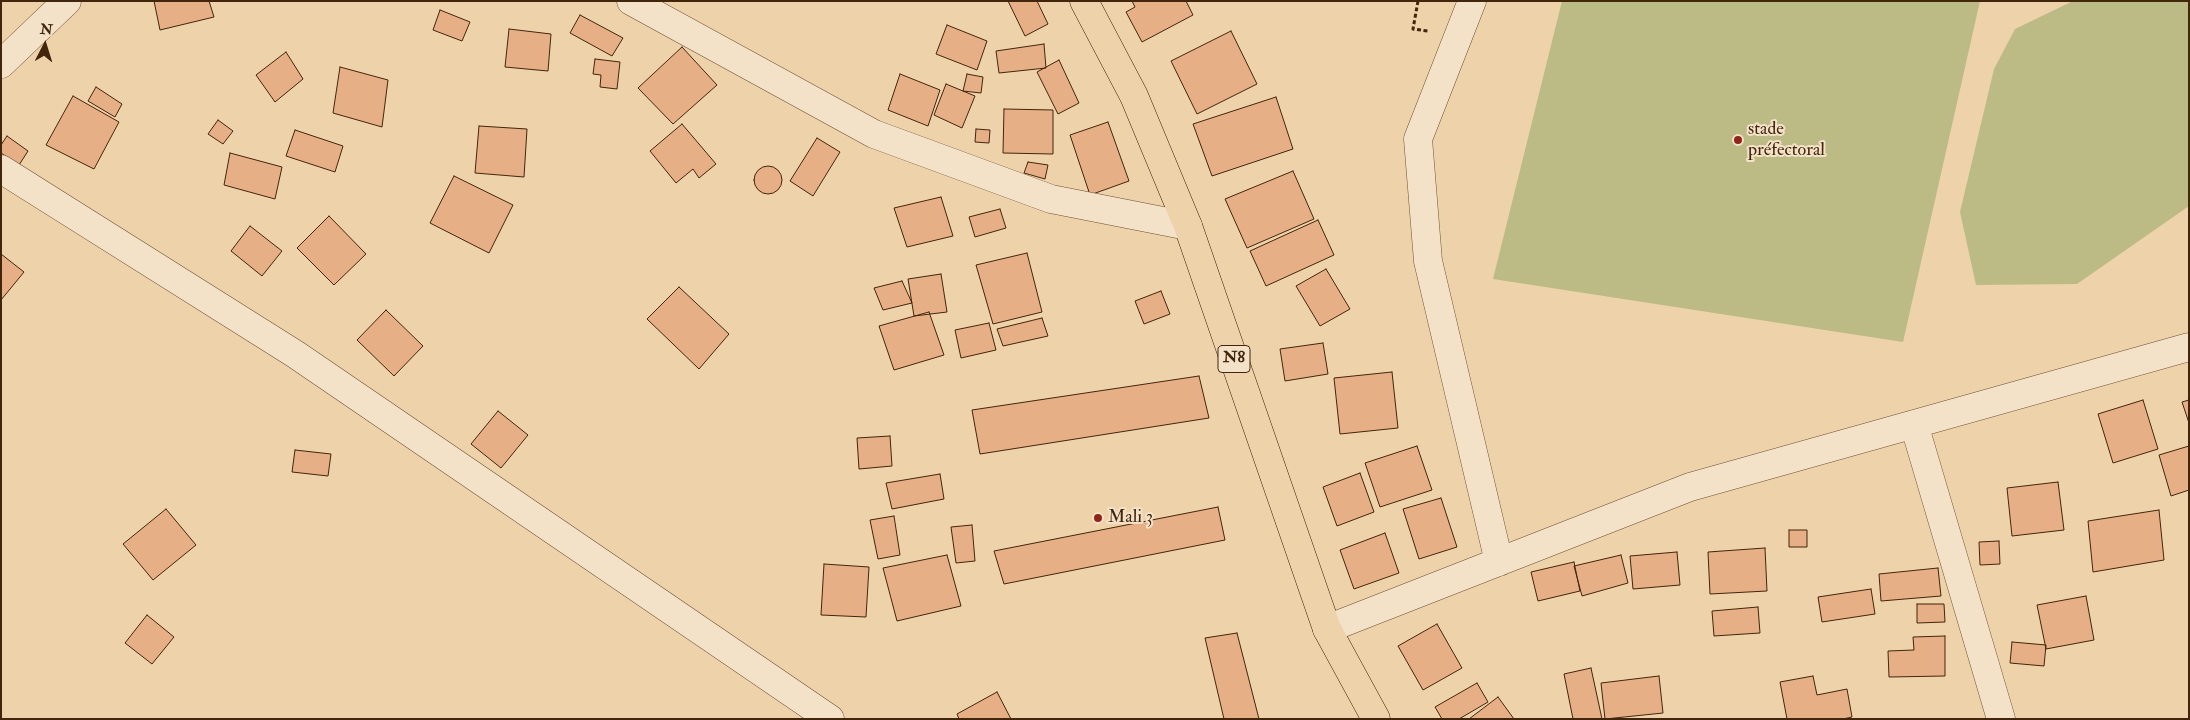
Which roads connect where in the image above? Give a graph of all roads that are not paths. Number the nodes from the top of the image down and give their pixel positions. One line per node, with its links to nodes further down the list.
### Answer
1 (67, 1): 5 (street)
2 (631, 1): 7 (street)
3 (1084, 1): 7 (main road, N8)
4 (1472, 1): 10 (street)
5 (1, 64)
6 (1, 169): 12 (street)
7 (1188, 226): 11 (main road, N8)
8 (2189, 346): 9 (street)
9 (1914, 424): 10 (street); 14 (street)
10 (1499, 562): 11 (street)
11 (1327, 629): 13 (main road, N8)
12 (830, 719)
13 (1376, 719)
14 (2002, 719)

